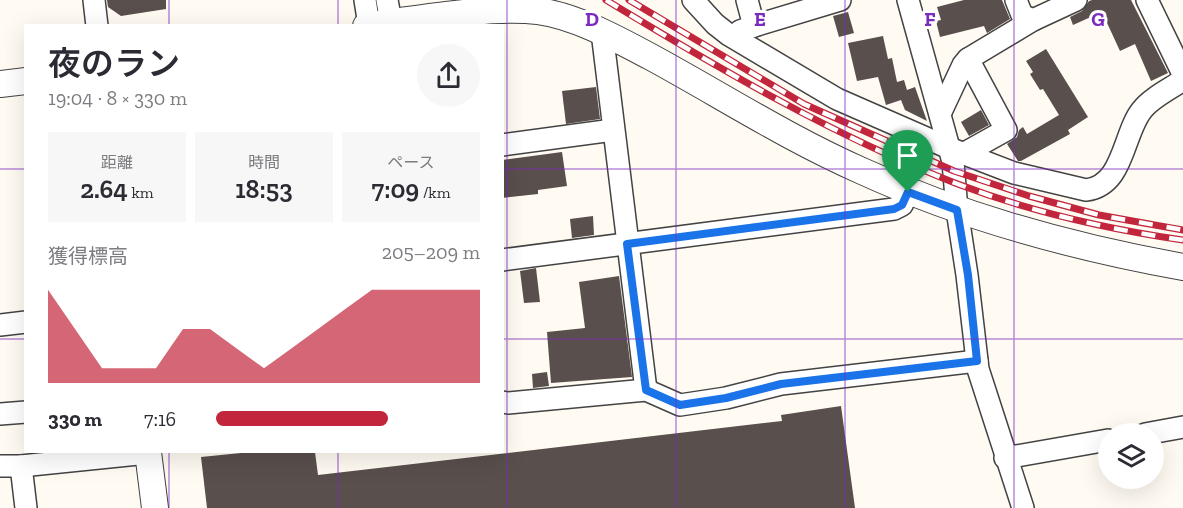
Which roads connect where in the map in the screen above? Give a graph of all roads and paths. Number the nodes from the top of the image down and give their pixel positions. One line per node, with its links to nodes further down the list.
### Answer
1 (94, 0): 12 (street)
2 (365, 0): 10 (street)
3 (693, 0): 15 (street)
4 (747, 0): 13 (street)
5 (840, 0): 13 (street)
6 (1016, 0): 11 (street)
7 (1076, 0): 11 (street)
8 (1147, 0): 17 (street)
9 (915, 2): 21 (street)
10 (378, 18): 14 (street)
11 (1033, 20): 16 (street)
12 (97, 24)
13 (754, 26): 15 (street)
14 (602, 32): 22 (street); 25 (street)
15 (729, 35): 24 (street)
16 (968, 59): 21 (street); 24 (street)
17 (1183, 74)
18 (1183, 80): 24 (street)
19 (24, 81): 20 (street)
20 (0, 84)
21 (940, 114): 24 (street)
22 (613, 130): 23 (street); 27 (street)
23 (504, 145)
24 (956, 151): 26 (street)
25 (908, 192): 26 (street); 27 (street)
26 (957, 210): 29 (street); 32 (street)
27 (627, 244): 28 (street); 33 (street)
28 (504, 260)
29 (1183, 267)
30 (24, 322): 31 (street)
31 (0, 325)
32 (978, 365): 33 (street); 42 (street)
33 (646, 390): 34 (street)
34 (504, 402)
35 (24, 412): 36 (street)
36 (0, 414)
37 (1183, 427): 38 (street)
38 (1164, 430)
39 (1098, 442): 42 (street)
40 (138, 453): 43 (street)
41 (148, 453): 45 (street)
42 (1005, 458): 46 (street)
43 (10, 466): 44 (street)
44 (26, 508)
45 (155, 508)
46 (1023, 508)

